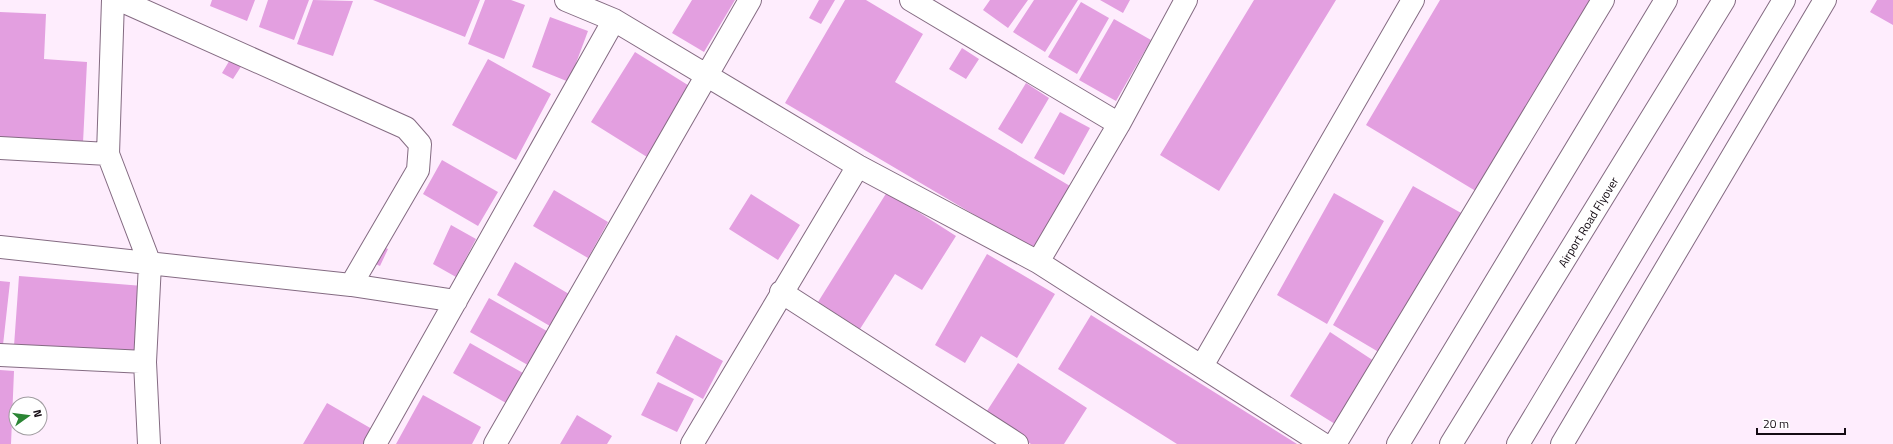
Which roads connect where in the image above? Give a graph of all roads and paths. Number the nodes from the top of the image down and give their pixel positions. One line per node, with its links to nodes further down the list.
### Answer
1 (112, 0): 17 (street)
2 (120, 0): 22 (street)
3 (566, 0): 13 (street)
4 (750, 0): 14 (street)
5 (911, 0): 15 (street)
6 (1186, 0): 15 (street)
7 (1413, 0): 27 (street)
8 (1603, 0): 34 (street)
9 (1666, 0): 35 (street)
10 (1724, 0): 36 (street, Airport Road Flyover)
11 (1784, 0): 37 (street)
12 (1825, 0): 38 (street)
13 (614, 20): 14 (street); 24 (street)
14 (707, 75): 18 (street); 31 (street)
15 (1119, 124): 20 (street)
16 (0, 148): 17 (street)
17 (108, 154): 21 (street)
18 (858, 166): 20 (street); 23 (street)
19 (0, 247): 21 (street)
20 (1038, 262): 27 (street)
21 (150, 264): 22 (street); 26 (street)
22 (351, 285): 24 (street)
23 (781, 292): 28 (street); 32 (street)
24 (456, 301): 30 (street)
25 (0, 355): 26 (street)
26 (145, 362): 29 (street)
27 (1202, 366): 33 (street)
28 (699, 442)
29 (149, 444)
30 (375, 444)
31 (495, 444)
32 (1017, 444)
33 (1323, 444)
34 (1335, 444)
35 (1398, 444)
36 (1451, 444)
37 (1518, 444)
38 (1562, 444)

